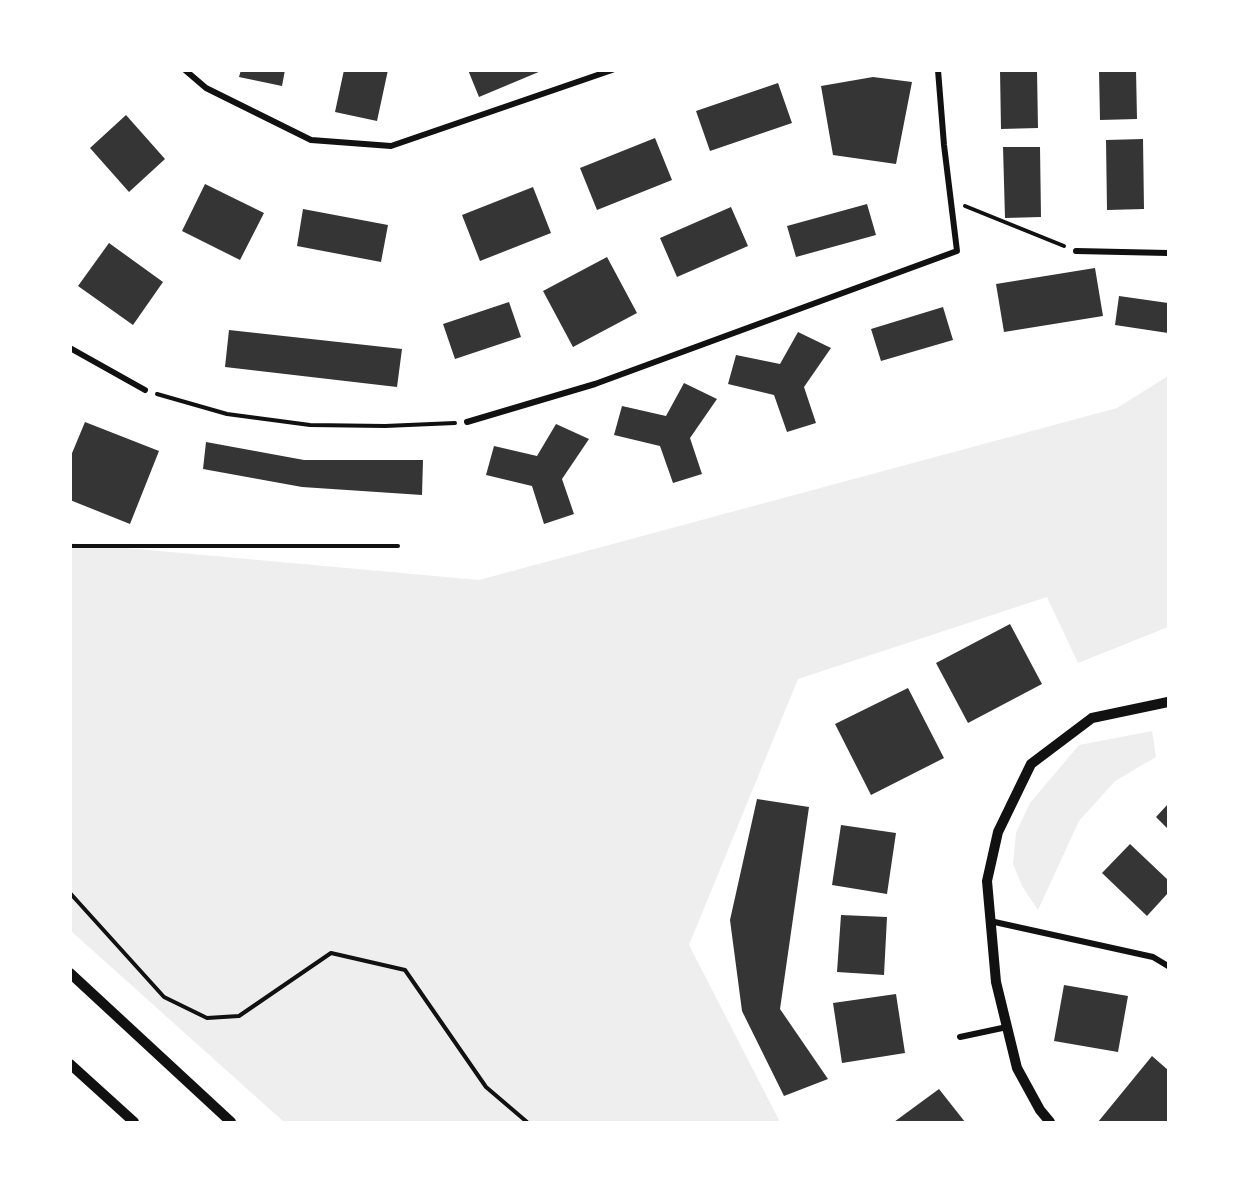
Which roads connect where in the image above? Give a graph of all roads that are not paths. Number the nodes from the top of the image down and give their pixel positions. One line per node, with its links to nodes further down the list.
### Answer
1 (185, 70): 2 (street)
2 (612, 70)
3 (938, 70): 8 (street)
4 (1076, 251): 5 (street)
5 (1168, 253)
6 (70, 348): 7 (street)
7 (145, 390)
8 (467, 422)
9 (1168, 702): 10 (street)
10 (990, 921): 11 (street); 13 (street)
11 (1168, 966)
12 (70, 973): 17 (street)
13 (1007, 1027): 14 (street); 18 (street)
14 (960, 1037)
15 (70, 1064): 16 (street)
16 (134, 1122)
17 (231, 1122)
18 (1050, 1122)

